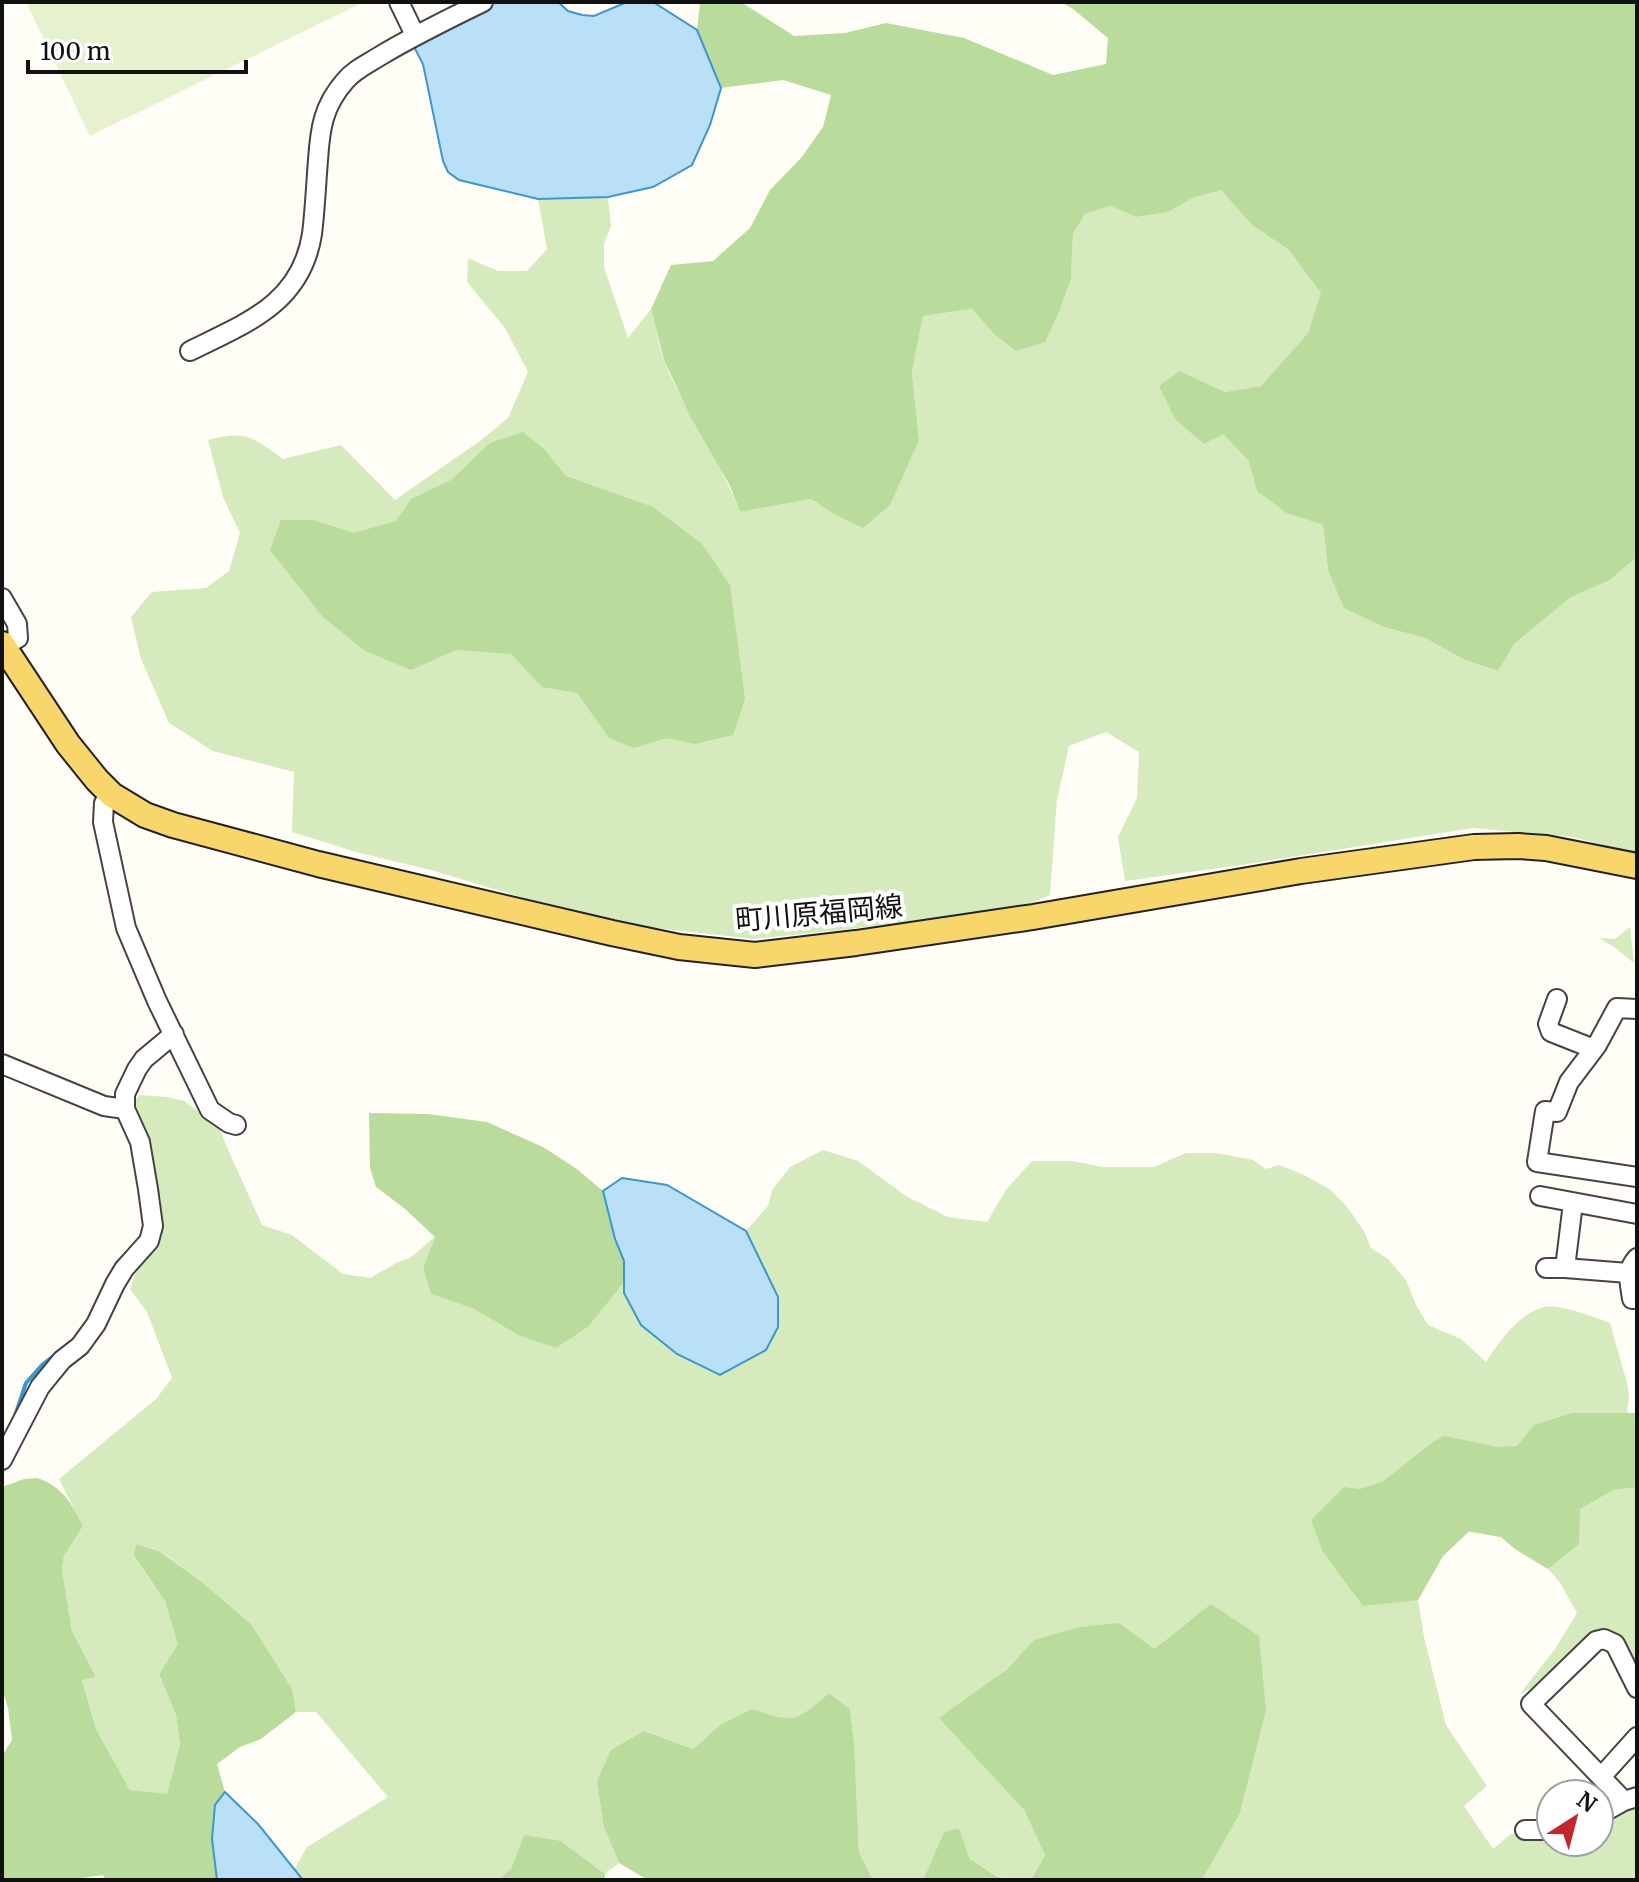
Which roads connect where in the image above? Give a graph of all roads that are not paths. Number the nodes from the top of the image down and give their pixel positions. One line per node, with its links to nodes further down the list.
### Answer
1 (399, 2): 3 (street)
2 (483, 2): 3 (street)
3 (415, 35): 4 (street)
4 (190, 351)
5 (2, 598): 6 (street)
6 (3, 646): 7 (main road, 町川原福岡線)
7 (112, 795): 8 (main road, 町川原福岡線); 11 (street)
8 (1637, 866)
9 (1557, 999): 12 (street)
10 (1637, 1009): 12 (street)
11 (174, 1034): 14 (street); 15 (street)
12 (1594, 1049): 16 (street)
13 (2, 1064): 14 (street)
14 (125, 1109): 24 (street)
15 (236, 1125)
16 (1637, 1177)
17 (1540, 1196): 18 (street)
18 (1573, 1203): 19 (street); 22 (street)
19 (1637, 1214)
20 (1632, 1266): 22 (street); 23 (street)
21 (1546, 1268): 22 (street)
22 (1565, 1268)
23 (1637, 1299)
24 (2, 1460)
25 (1637, 1688): 27 (street)
26 (1637, 1737): 27 (street)
27 (1601, 1777): 28 (street)
28 (1631, 1799)
29 (1525, 1830): 30 (street)
30 (1535, 1830)

